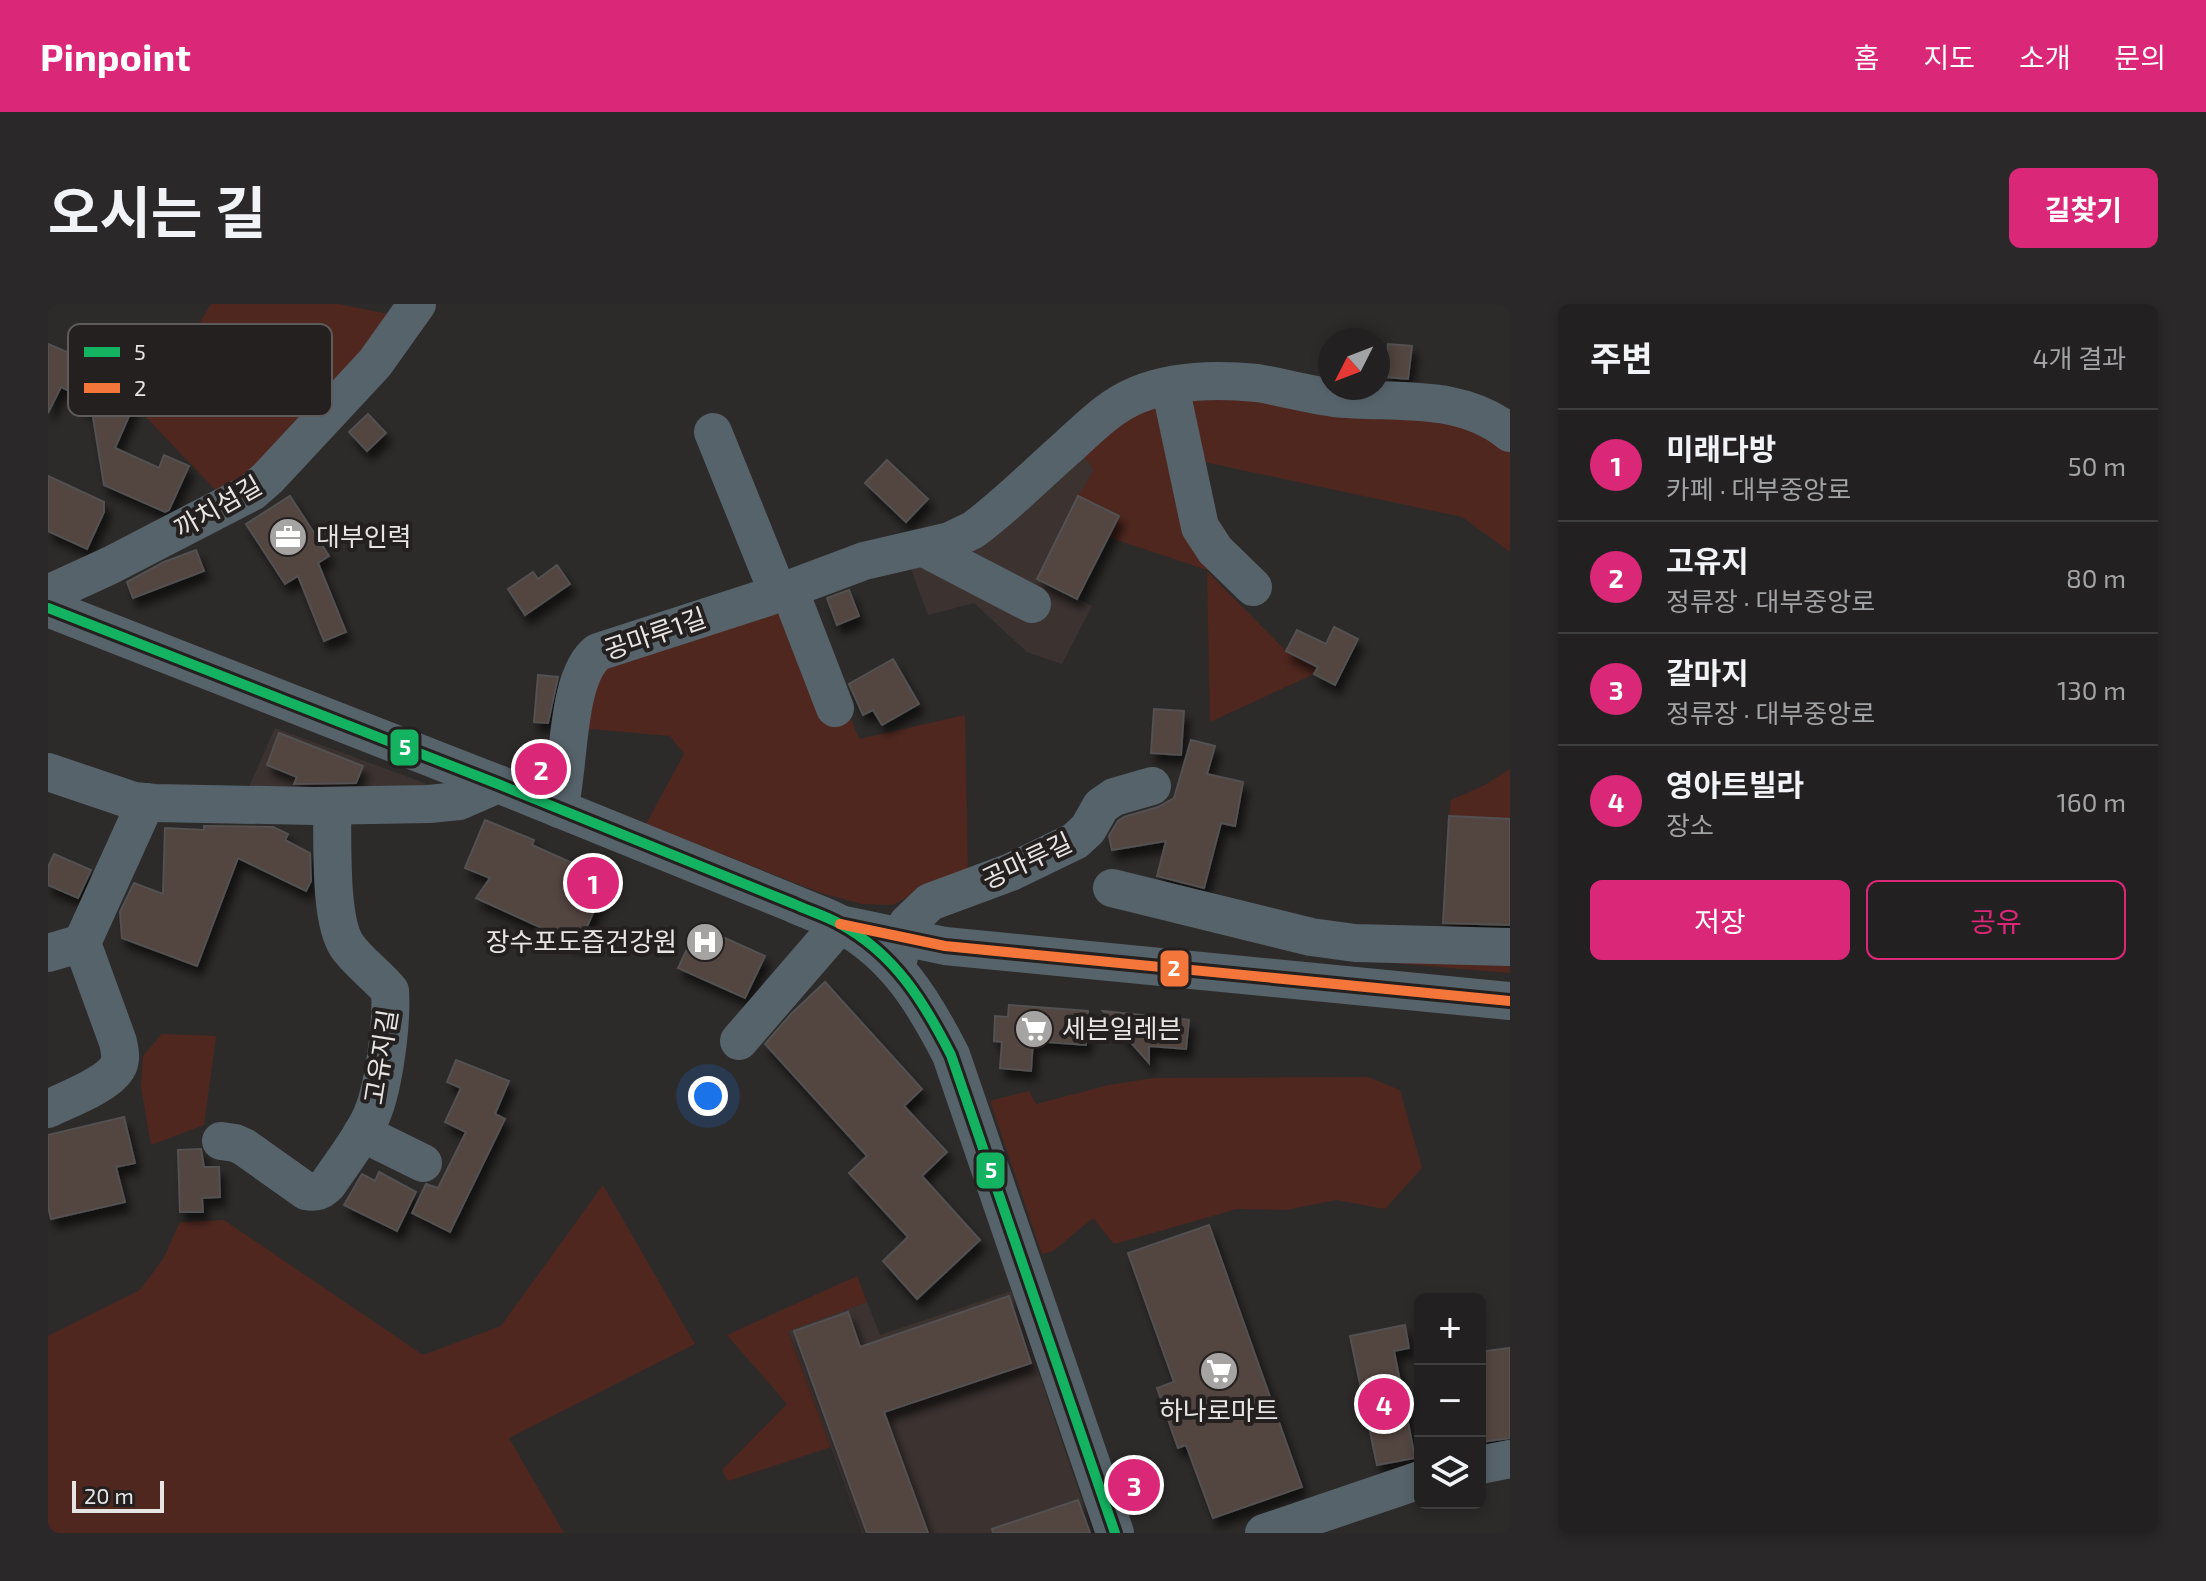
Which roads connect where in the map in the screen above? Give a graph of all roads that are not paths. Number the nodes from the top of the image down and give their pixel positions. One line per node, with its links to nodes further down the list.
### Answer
1 (417, 304): 3 (street, 까치섬길)
2 (1170, 386): 6 (street, 공마루1길); 7 (street, 공마루1길); 8 (street)
3 (332, 409)
4 (326, 416): 10 (street, 까치섬길)
5 (713, 432): 9 (street)
6 (1510, 433)
7 (924, 548): 9 (street, 공마루1길); 11 (street)
8 (1253, 587)
9 (783, 591): 13 (street); 19 (street, 공마루1길)
10 (48, 594)
11 (1032, 604)
12 (48, 608): 15 (street)
13 (835, 708)
14 (48, 772): 17 (street)
15 (498, 784): 18 (street); 19 (street)
16 (1152, 786): 22 (street, 공마루길)
17 (146, 802): 18 (street); 26 (street)
18 (332, 806): 32 (street, 고유지길)
19 (559, 809): 21 (street)
20 (1112, 888): 23 (street)
21 (840, 924): 22 (street); 28 (street); 30 (street)
22 (900, 937): 24 (street); 28 (street)
23 (1311, 937): 25 (street); 27 (street)
24 (945, 946): 27 (street); 28 (street)
25 (1510, 947)
26 (65, 948): 31 (street)
27 (1305, 981): 29 (street)
28 (911, 985): 38 (street)
29 (1510, 1001)
30 (739, 1041)
31 (48, 1109)
32 (362, 1133): 33 (street, 고유지길); 34 (street, 고유지길)
33 (221, 1141)
34 (423, 1163)
35 (1510, 1459): 36 (street)
36 (1486, 1464)
37 (1414, 1482): 39 (street)
38 (1115, 1533)
39 (1264, 1533)

